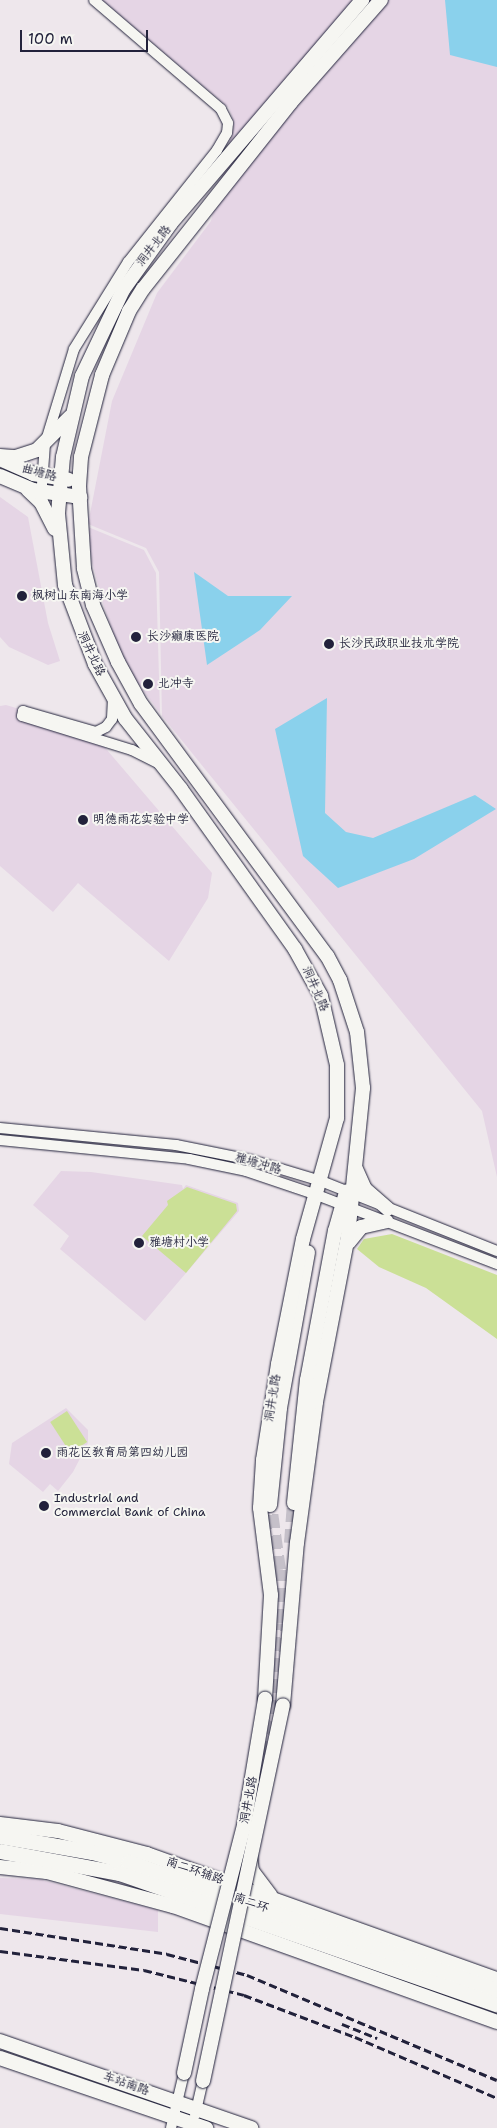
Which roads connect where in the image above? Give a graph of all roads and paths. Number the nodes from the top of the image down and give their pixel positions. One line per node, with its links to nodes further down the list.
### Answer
1 (94, 0): 5 (street)
2 (362, 0): 4 (main road, 洞井北路)
3 (381, 0): 10 (main road, 洞井北路)
4 (71, 414): 5 (main road); 9 (main road, 洞井北路)
5 (45, 444): 6 (main road); 8 (street)
6 (0, 457): 8 (main road, 曲塘路)
7 (0, 476): 12 (main road, 曲塘路)
8 (42, 476): 9 (main road, 曲塘路); 12 (street)
9 (60, 478): 10 (main road, 曲塘路); 11 (main road, 洞井北路)
10 (80, 481): 13 (main road, 洞井北路)
11 (59, 495): 12 (main road, 曲塘路); 13 (main road, 曲塘路); 14 (main road, 洞井北路)
12 (41, 497): 14 (main road)
13 (80, 498): 19 (main road, 洞井北路)
14 (58, 541): 15 (main road, 洞井北路)
15 (114, 698): 16 (main road, 洞井北路); 16 (street)
16 (168, 772): 20 (main road, 洞井北路)
17 (0, 1128): 20 (street, 雅塘冲路)
18 (0, 1140): 20 (street, 雅塘冲路)
19 (355, 1163): 21 (main road, 洞井北路); 22 (main road)
20 (319, 1188): 21 (street, 雅塘冲路); 23 (main road, 洞井北路)
21 (348, 1200): 22 (street, 雅塘冲路); 24 (main road, 洞井北路); 27 (main road)
22 (387, 1215): 24 (main road); 25 (street, 雅塘冲路); 26 (street, 雅塘冲路)
23 (310, 1218): 28 (main road); 41 (main road, 洞井北路, bridge)
24 (346, 1250): 42 (main road, 洞井北路, bridge)
25 (497, 1251)
26 (497, 1264)
27 (294, 1503)
28 (270, 1505)
29 (0, 1824): 33 (main road, 南二环辅路)
30 (0, 1836): 36 (highway, 南二环)
31 (0, 1851): 37 (highway, 南二环)
32 (0, 1867): 38 (main road)
33 (200, 1873): 34 (main road, 南二环辅路); 34 (main road)
34 (271, 1897): 35 (main road, 南二环辅路)
35 (497, 1979)
36 (497, 1990)
37 (497, 2005)
38 (497, 2022)
39 (0, 2041): 43 (main road, 车站南路)
40 (0, 2058): 45 (main road, 车站南路)
41 (184, 2073): 43 (street, 洞井北路)
42 (203, 2081): 44 (street, 洞井北路)
43 (178, 2102): 44 (main road, 车站南路); 45 (street, 洞井北路)
44 (197, 2108): 46 (street, 洞井北路); 47 (main road, 车站南路)
45 (173, 2123): 46 (main road, 车站南路)
46 (197, 2127)
47 (251, 2128)

